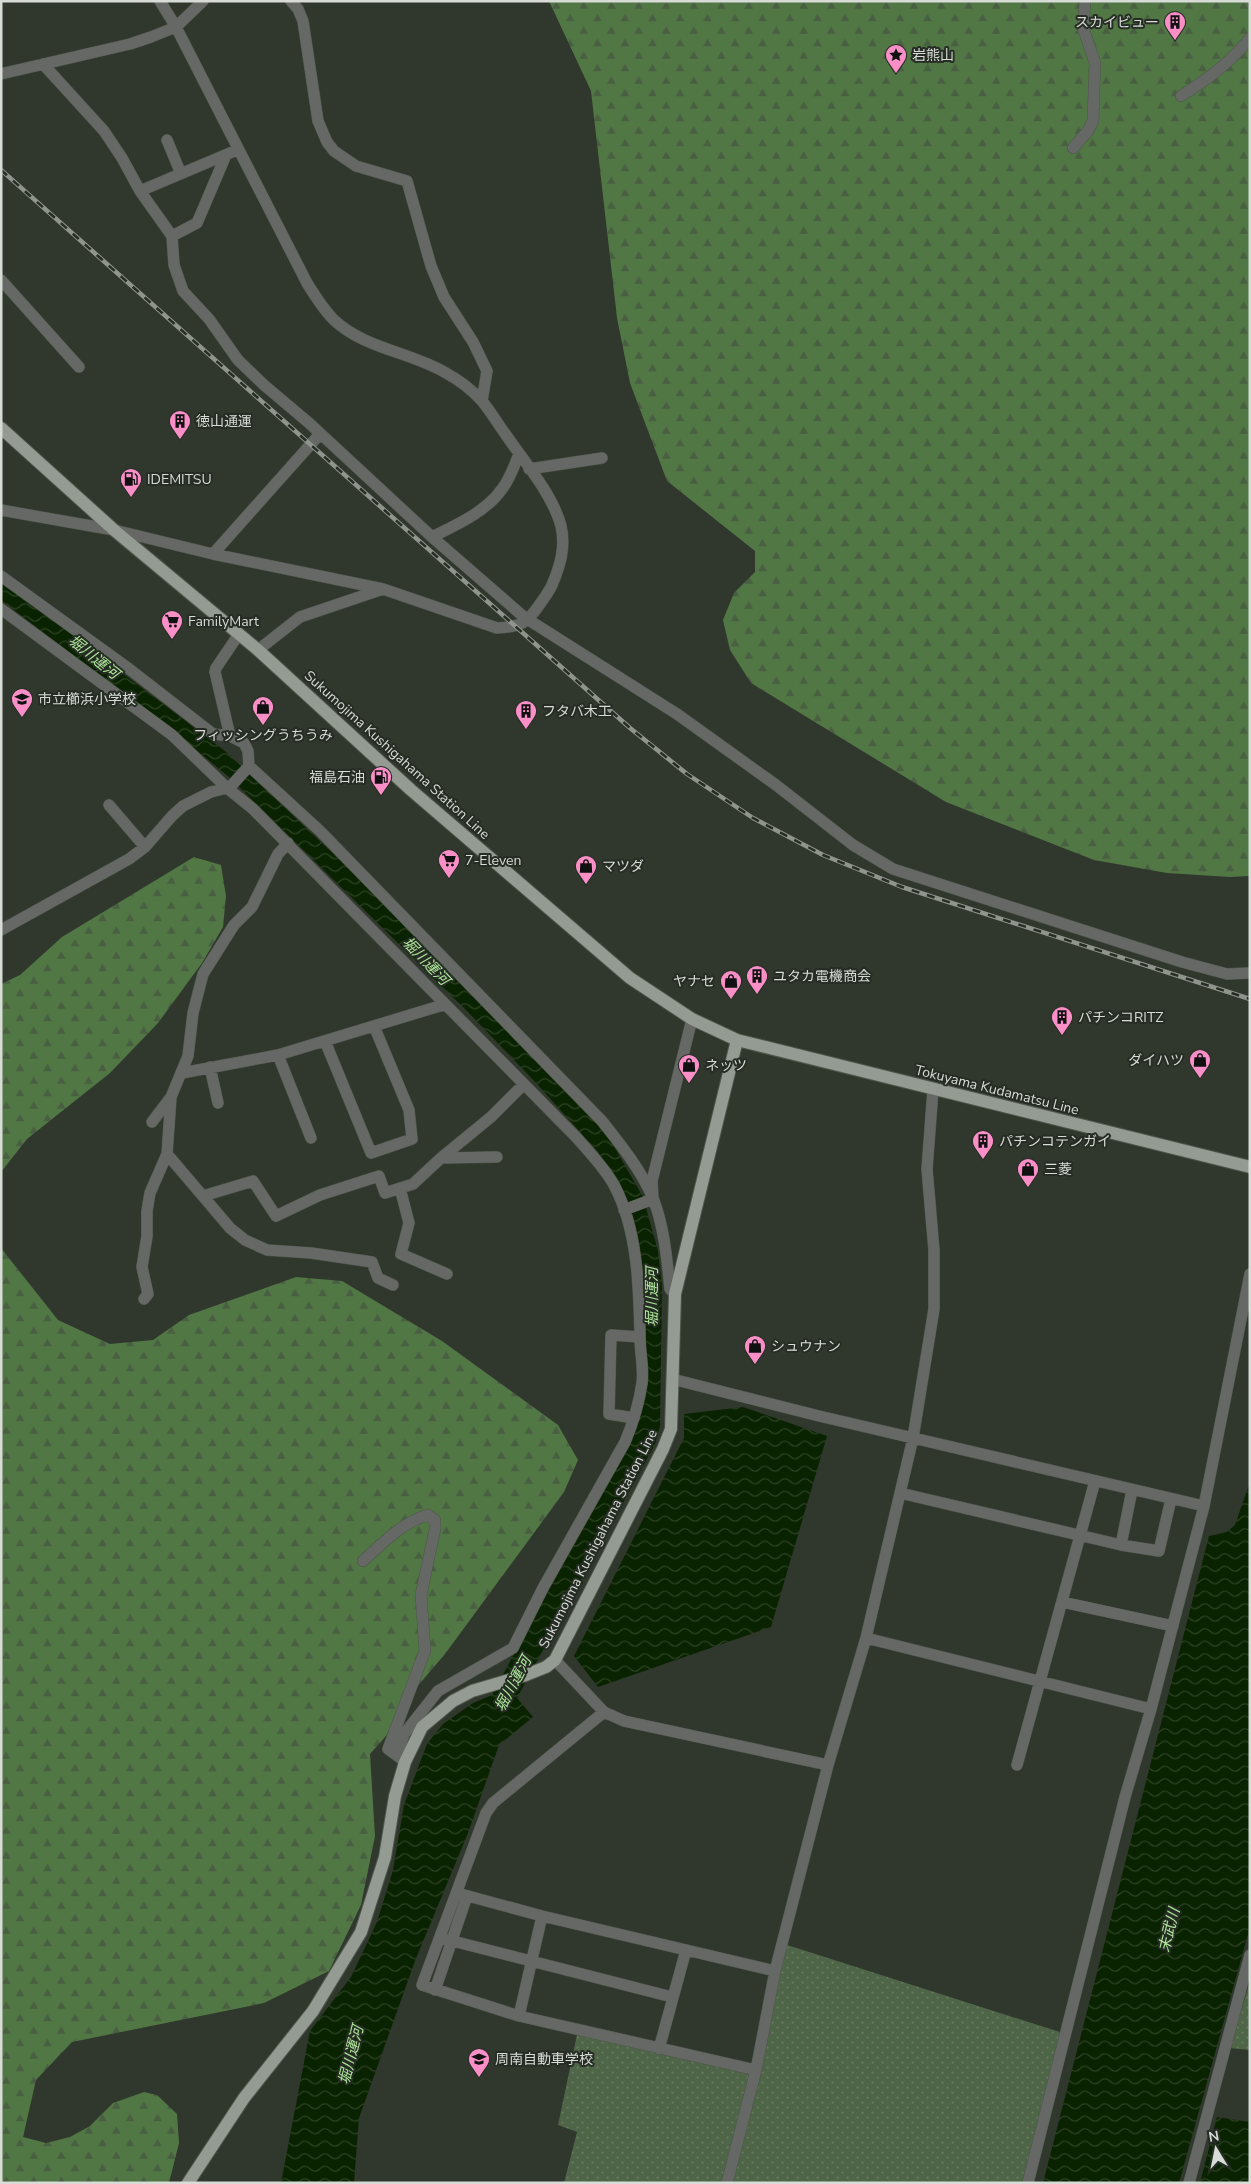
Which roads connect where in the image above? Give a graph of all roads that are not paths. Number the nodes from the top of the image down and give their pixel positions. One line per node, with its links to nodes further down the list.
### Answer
1 (160, 1): 5 (street)
2 (203, 1): 5 (street)
3 (291, 1): 19 (street)
4 (1085, 1): 11 (street)
5 (176, 27): 7 (street); 12 (street)
6 (1250, 38): 9 (street)
7 (43, 64): 8 (street); 15 (street)
8 (1, 74)
9 (1181, 96)
10 (167, 140): 14 (street)
11 (1074, 148)
12 (237, 150): 13 (street); 19 (street)
13 (226, 155): 14 (street); 16 (street)
14 (181, 174): 15 (street)
15 (140, 191): 16 (street)
16 (172, 236): 21 (street)
17 (1, 280): 18 (street)
18 (79, 367)
19 (482, 401): 22 (street)
20 (1, 428): 26 (main road, Sukumojima Kushigahama Station Line)
21 (319, 434): 27 (street); 28 (street)
22 (519, 454): 24 (street); 27 (street)
23 (602, 458): 24 (street)
24 (529, 469): 32 (street)
25 (1, 510): 26 (street)
26 (114, 530): 28 (street); 33 (main road, Sukumojima Kushigahama Station Line)
27 (432, 538): 32 (street)
28 (214, 554): 30 (street)
29 (1, 576): 35 (street)
30 (383, 588): 32 (street); 34 (street)
31 (1, 610): 37 (street)
32 (528, 621): 42 (street)
33 (239, 634): 34 (main road, Sukumojima Kushigahama Station Line); 35 (street)
34 (258, 650): 44 (main road, Sukumojima Kushigahama Station Line)
35 (230, 736): 36 (street)
36 (248, 768): 37 (street); 63 (street)
37 (230, 786): 39 (street); 40 (street)
38 (109, 805): 40 (street)
39 (288, 843): 43 (street); 50 (street)
40 (145, 847): 41 (street)
41 (1, 930)
42 (1250, 974)
43 (443, 1005): 45 (street); 51 (street)
44 (692, 1019): 46 (main road, Sukumojima Kushigahama Station Line); 63 (street)
45 (374, 1026): 47 (street); 47 (street)
46 (737, 1040): 52 (main road, Tokuyama Kudamatsu Line); 68 (main road, Sukumojima Kushigahama Station Line)
47 (325, 1042): 48 (street)
48 (278, 1055): 49 (street); 56 (street)
49 (210, 1067): 50 (street); 54 (street)
50 (182, 1073): 53 (street)
51 (523, 1085): 59 (street); 64 (street)
52 (933, 1090): 60 (main road, Tokuyama Kudamatsu Line); 73 (street)
53 (171, 1097): 55 (street); 57 (street)
54 (218, 1103)
55 (152, 1122)
56 (312, 1138)
57 (167, 1154): 62 (street); 69 (street)
58 (496, 1157): 59 (street)
59 (441, 1158): 61 (street)
60 (1250, 1167)
61 (400, 1188): 62 (street); 65 (street)
62 (203, 1196): 67 (street)
63 (651, 1200): 64 (street); 68 (street)
64 (626, 1210): 70 (street)
65 (448, 1274)
66 (1250, 1274): 78 (street)
67 (393, 1285)
68 (675, 1294): 71 (main road, Sukumojima Kushigahama Station Line)
69 (144, 1299)
70 (640, 1337): 72 (street); 72 (street)
71 (672, 1380): 73 (street); 85 (main road, Sukumojima Kushigahama Station Line)
72 (634, 1418): 89 (street)
73 (913, 1438): 74 (street); 76 (street)
74 (1095, 1481): 75 (street); 79 (street)
75 (1132, 1490): 77 (street); 80 (street)
76 (900, 1493): 79 (street); 84 (street)
77 (1171, 1499): 78 (street); 80 (street)
78 (1204, 1506): 83 (street)
79 (1080, 1535): 80 (street); 82 (street)
80 (1121, 1545)
81 (363, 1562): 89 (street)
82 (1062, 1602): 83 (street); 86 (street)
83 (1173, 1626): 87 (street)
84 (866, 1638): 86 (street); 90 (street)
85 (550, 1663): 88 (street); 89 (main road, Sukumojima Kushigahama Station Line)
86 (1040, 1681): 87 (street); 91 (street)
87 (1151, 1709): 105 (street)
88 (604, 1712): 90 (street); 92 (street)
89 (401, 1759): 103 (main road, Sukumojima Kushigahama Station Line)
90 (828, 1765): 98 (street)
91 (1017, 1765)
92 (462, 1894): 93 (street); 94 (street)
93 (542, 1916): 95 (street); 97 (street)
94 (446, 1939): 97 (street); 100 (street)
95 (686, 1950): 98 (street); 99 (street)
96 (1250, 1955): 106 (street)
97 (532, 1962): 99 (street); 100 (street)
98 (775, 1971): 102 (street)
99 (672, 1997): 101 (street)
100 (519, 2016): 101 (street)
101 (659, 2049): 102 (street)
102 (756, 2070): 104 (street)
103 (188, 2183)
104 (727, 2183)
105 (1028, 2183)
106 (1189, 2183)

